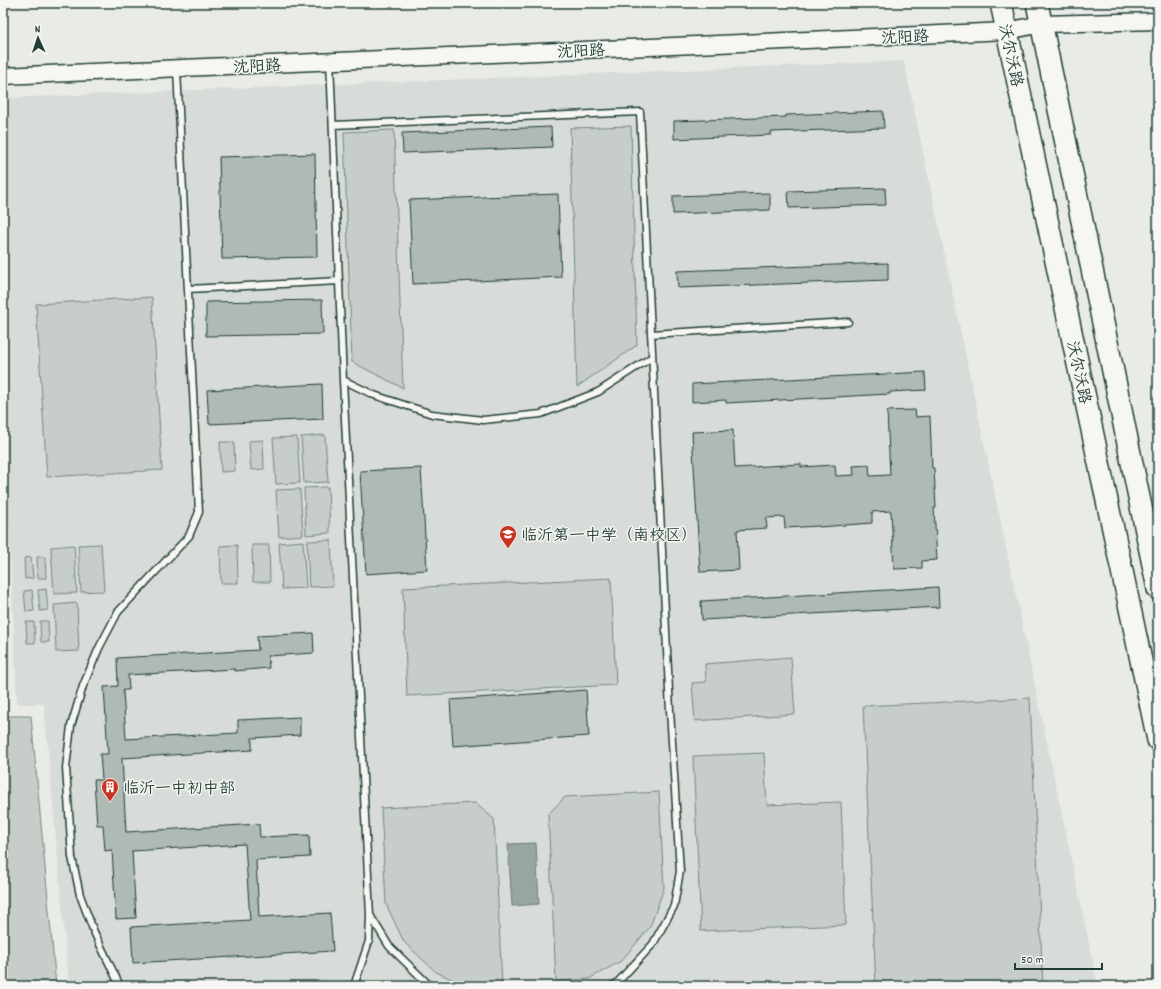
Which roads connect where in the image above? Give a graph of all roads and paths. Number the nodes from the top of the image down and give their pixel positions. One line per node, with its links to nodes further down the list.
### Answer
1 (1001, 3): 5 (highway, 沃尔沃路)
2 (1037, 3): 4 (highway, 沃尔沃路)
3 (1158, 21): 4 (street, 沈阳路)
4 (1042, 24): 5 (street, 沈阳路); 16 (highway, 沃尔沃路)
5 (1007, 32): 6 (street, 沈阳路); 17 (highway, 沃尔沃路)
6 (330, 61): 7 (street, 沈阳路); 9 (lane)
7 (176, 68): 8 (street, 沈阳路); 11 (lane)
8 (3, 76)
9 (333, 125): 10 (lane); 13 (lane)
10 (339, 281): 11 (lane); 15 (lane)
11 (188, 289): 19 (lane)
12 (848, 322): 13 (lane)
13 (651, 334): 14 (lane)
14 (652, 357): 15 (lane); 22 (lane)
15 (343, 380): 18 (lane)
16 (1158, 589)
17 (1158, 740)
18 (370, 915): 20 (lane); 21 (lane)
19 (120, 986)
20 (354, 986)
21 (432, 986)
22 (612, 986)

